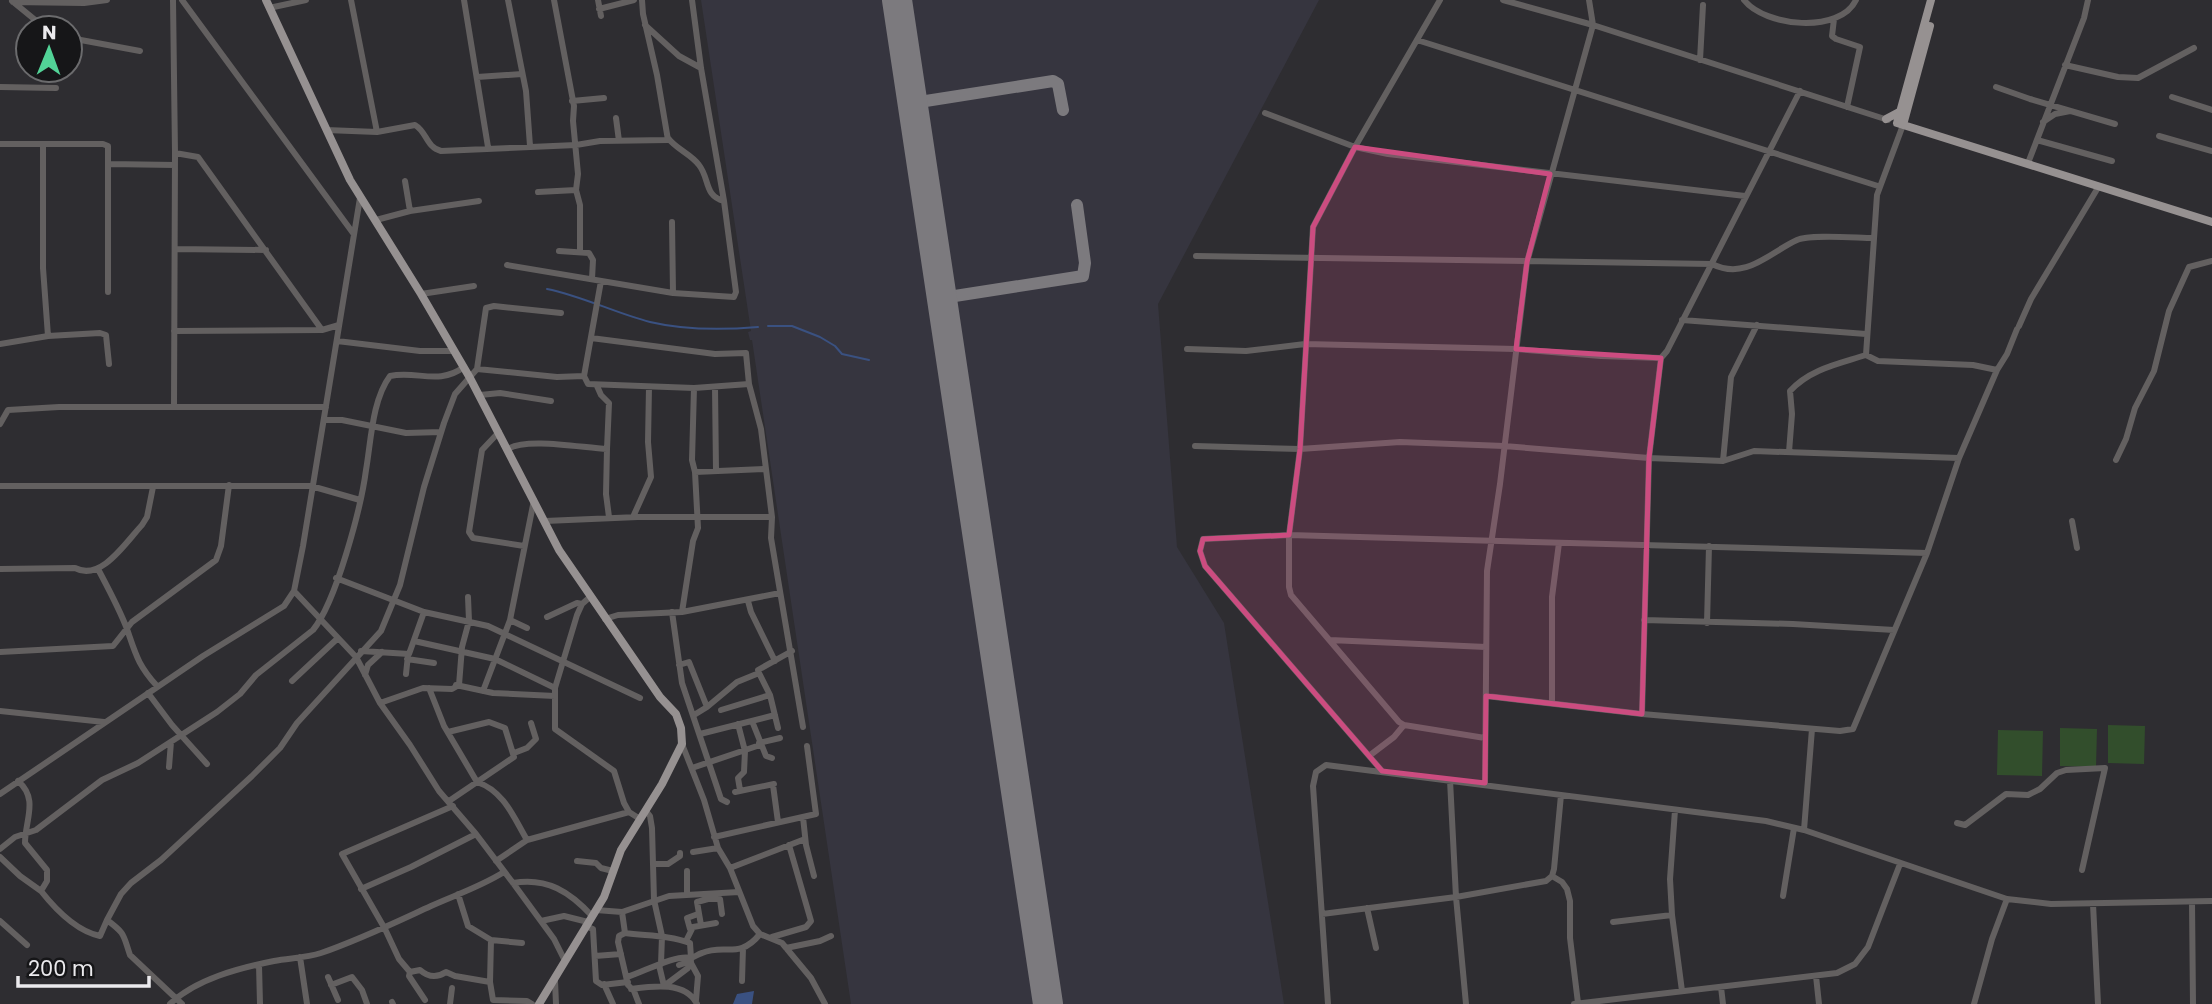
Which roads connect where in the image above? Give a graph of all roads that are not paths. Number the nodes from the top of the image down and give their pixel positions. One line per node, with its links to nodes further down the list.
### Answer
1 (107, 0): 21 (street)
2 (173, 0): 73 (street)
3 (182, 0): 92 (street)
4 (306, 0): 23 (street)
5 (351, 0): 60 (street)
6 (464, 0): 38 (street)
7 (508, 0): 37 (street)
8 (554, 0): 46 (street)
9 (598, 0): 10 (street)
10 (634, 0)
11 (642, 0): 28 (street)
12 (692, 0): 36 (street)
13 (1440, 0): 30 (street)
14 (1503, 0): 22 (street)
15 (1589, 0): 29 (street)
16 (1744, 0): 27 (street)
17 (1856, 0): 27 (street)
18 (1931, 0): 26 (main road)
19 (1937, 0): 26 (main road)
20 (2088, 0): 35 (street)
21 (12, 1): 25 (street)
22 (1527, 3): 29 (street)
23 (267, 4): 59 (main road)
24 (1703, 5): 34 (street)
25 (28, 14)
26 (1930, 16): 51 (main road)
27 (1834, 19): 48 (street)
28 (645, 25): 36 (street); 62 (street)
29 (1593, 25): 34 (street); 42 (street)
30 (1417, 40): 42 (street); 69 (street)
31 (84, 41): 33 (street)
32 (2193, 48): 35 (street)
33 (140, 51)
34 (1700, 60): 43 (street)
35 (2065, 65): 47 (street)
36 (701, 68): 87 (street)
37 (523, 74): 38 (street); 68 (street)
38 (477, 78): 70 (street)
39 (0, 87): 41 (street)
40 (1996, 87): 47 (street)
41 (56, 88)
42 (1575, 89): 71 (street); 78 (street)
43 (1800, 91): 48 (street); 71 (street)
44 (2172, 97): 49 (street)
45 (604, 98): 46 (street)
46 (572, 100): 67 (street)
47 (2050, 104): 50 (street); 55 (street)
48 (1847, 107): 54 (street)
49 (2212, 110)
50 (2070, 111): 55 (street); 57 (street)
51 (1904, 112): 54 (main road); 56 (main road); 58 (main road)
52 (1265, 113): 69 (street)
53 (616, 118): 64 (street)
54 (1886, 119): 56 (street)
55 (2043, 122): 63 (street)
56 (1900, 124): 58 (main road); 80 (street)
57 (2115, 124)
58 (1913, 128): 75 (main road)
59 (326, 130): 60 (street); 85 (main road)
60 (377, 132): 70 (street)
61 (2159, 136): 72 (street)
62 (667, 137): 64 (street); 87 (street)
63 (2037, 140): 74 (street); 75 (street)
64 (619, 141): 67 (street)
65 (0, 144): 66 (street)
66 (43, 145): 76 (street); 117 (street)
67 (576, 145): 68 (street); 82 (street)
68 (530, 146): 70 (street)
69 (1354, 147): 78 (street); 99 (street)
70 (488, 148)
71 (1770, 150): 80 (street); 84 (street)
72 (2212, 151)
73 (175, 153): 77 (street); 95 (street)
74 (2112, 161)
75 (2028, 163): 81 (main road)
76 (109, 164): 77 (street); 107 (street)
77 (175, 165): 94 (street)
78 (1550, 174): 84 (street); 101 (street)
79 (405, 181): 88 (street)
80 (1878, 186): 93 (street)
81 (2099, 186): 91 (main road); 130 (street)
82 (576, 190): 83 (street); 97 (street)
83 (538, 192)
84 (1745, 196): 102 (street)
85 (360, 198): 89 (main road); 92 (street)
86 (479, 201): 88 (street)
87 (724, 201): 108 (street)
88 (410, 211): 89 (street)
89 (376, 220): 109 (main road)
90 (672, 222): 108 (street)
91 (2212, 222)
92 (353, 234): 112 (street)
93 (1873, 237): 102 (street); 116 (street)
94 (175, 249): 95 (street); 115 (street)
95 (266, 250): 114 (street)
96 (559, 251): 97 (street)
97 (580, 252): 104 (street)
98 (1196, 256): 99 (street)
99 (1311, 258): 101 (street); 121 (street)
100 (2212, 261): 155 (street)
101 (1527, 262): 102 (street); 123 (street)
102 (1712, 264): 111 (street)
103 (507, 265): 104 (street)
104 (592, 279): 105 (street)
105 (601, 281): 108 (street); 118 (street)
106 (474, 286): 109 (street)
107 (108, 292)
108 (673, 293)
109 (421, 294): 124 (main road)
110 (561, 313): 129 (street)
111 (1682, 320): 113 (street); 126 (street)
112 (339, 325): 114 (street); 119 (street)
113 (1756, 325): 116 (street); 156 (street)
114 (322, 330): 115 (street)
115 (174, 331): 140 (street)
116 (1866, 334): 125 (street)
117 (48, 337): 120 (street); 127 (street)
118 (591, 338): 131 (street); 133 (street)
119 (337, 341): 124 (street); 141 (street)
120 (0, 344)
121 (1305, 344): 122 (street); 123 (street); 151 (street)
122 (1187, 349)
123 (1516, 349): 126 (street); 148 (street)
124 (454, 351): 128 (main road)
125 (1866, 355): 130 (street); 152 (street)
126 (1661, 358): 153 (street)
127 (109, 364)
128 (464, 367): 132 (main road); 144 (street)
129 (477, 369): 131 (street); 132 (street)
130 (1997, 370): 154 (street)
131 (584, 376): 134 (street)
132 (470, 378): 138 (main road); 145 (street)
133 (749, 384): 136 (street); 157 (street)
134 (597, 386): 135 (street); 150 (street)
135 (649, 387): 137 (street); 168 (street)
136 (715, 387): 137 (street); 158 (street)
137 (694, 388): 159 (street)
138 (480, 395): 139 (street); 146 (main road)
139 (551, 401)
140 (174, 407): 141 (street); 143 (street)
141 (326, 407): 142 (street)
142 (324, 420): 144 (street); 163 (street)
143 (0, 424)
144 (373, 426): 145 (street); 165 (street)
145 (441, 432): 187 (street)
146 (499, 432): 149 (main road); 176 (street)
147 (1195, 446): 151 (street)
148 (1504, 446): 151 (street); 153 (street); 173 (street)
149 (508, 449): 150 (street); 164 (main road)
150 (607, 449): 167 (street)
151 (1300, 449): 172 (street)
152 (1789, 452): 154 (street); 156 (street)
153 (1649, 458): 156 (street); 175 (street)
154 (1959, 458): 179 (street)
155 (2116, 460)
156 (1723, 461)
157 (765, 469): 158 (street); 169 (street)
158 (716, 471): 159 (street)
159 (695, 472): 166 (street)
160 (229, 485): 162 (street); 163 (street); 200 (street)
161 (0, 486): 162 (street)
162 (153, 486): 181 (street)
163 (311, 486): 165 (street); 183 (street)
164 (534, 498): 170 (main road); 176 (street)
165 (359, 500): 182 (street)
166 (697, 516): 168 (street); 169 (street); 192 (street)
167 (609, 517): 168 (street); 170 (street)
168 (633, 517)
169 (772, 517): 184 (street)
170 (545, 521): 186 (main road)
171 (2071, 521): 178 (street)
172 (1289, 535): 173 (street); 205 (street); 263 (street)
173 (1492, 540): 174 (street); 207 (street)
174 (1559, 543): 175 (street); 236 (street)
175 (1645, 544): 177 (street); 197 (street)
176 (524, 546): 196 (street)
177 (1709, 546): 179 (street); 199 (street)
178 (2077, 548)
179 (1927, 553): 202 (street)
180 (0, 569): 181 (street)
181 (98, 569): 200 (street)
182 (336, 578): 187 (street); 194 (street)
183 (294, 591): 194 (street); 225 (street)
184 (780, 593): 188 (street); 209 (street)
185 (468, 597): 198 (street)
186 (590, 597): 189 (street); 195 (main road)
187 (394, 601): 190 (street); 212 (street)
188 (748, 601): 192 (street); 215 (street)
189 (582, 604): 193 (street); 216 (street)
190 (424, 612): 198 (street); 206 (street)
191 (672, 612): 192 (street); 195 (street); 218 (street)
192 (682, 612)
193 (547, 617)
194 (320, 618): 204 (street); 254 (street)
195 (605, 619): 258 (main road)
196 (510, 620): 201 (street); 203 (street)
197 (1644, 620): 199 (street); 241 (street)
198 (469, 621): 203 (street); 208 (street)
199 (1707, 623): 202 (street)
200 (127, 628): 210 (street); 225 (street)
201 (527, 628)
202 (1894, 630): 251 (street)
203 (503, 633): 214 (street); 216 (street)
204 (338, 638): 212 (street); 222 (street)
205 (1330, 640): 207 (street); 248 (street)
206 (414, 641): 208 (street); 213 (street)
207 (1486, 647): 233 (street)
208 (461, 650): 214 (street); 223 (street)
209 (792, 651): 215 (street); 249 (street)
210 (0, 652)
211 (382, 652): 212 (street); 213 (street); 221 (street)
212 (358, 654): 221 (street); 329 (street)
213 (408, 656): 217 (street); 220 (street)
214 (495, 659): 224 (street); 228 (street)
215 (775, 661): 219 (street)
216 (563, 662): 229 (street); 234 (street)
217 (434, 663)
218 (679, 664): 238 (street); 242 (street)
219 (759, 673): 227 (street); 232 (street)
220 (406, 674)
221 (366, 677): 235 (street)
222 (292, 681)
223 (456, 685): 226 (street); 228 (street)
224 (547, 685): 229 (street); 231 (street)
225 (157, 686): 230 (street)
226 (429, 688): 235 (street); 252 (street)
227 (730, 688): 237 (street); 238 (street)
228 (483, 691): 231 (street)
229 (555, 692): 231 (street); 280 (street)
230 (148, 693): 245 (street); 254 (street)
231 (546, 695)
232 (770, 695): 237 (street); 243 (street)
233 (1486, 696): 236 (street); 256 (street)
234 (640, 698)
235 (380, 703): 277 (street)
236 (1552, 703): 241 (street)
237 (737, 704): 239 (street)
238 (707, 707): 242 (street)
239 (721, 710)
240 (0, 711): 245 (street)
241 (1642, 714): 251 (street)
242 (694, 715): 253 (street)
243 (775, 715): 244 (street); 250 (street)
244 (752, 721): 247 (street); 259 (street)
245 (104, 722): 271 (street)
246 (531, 723): 262 (street)
247 (738, 724): 253 (street); 261 (street)
248 (1404, 725): 256 (street); 263 (street)
249 (803, 727)
250 (778, 728)
251 (1812, 729): 286 (street)
252 (448, 732): 262 (street); 272 (street)
253 (701, 734): 265 (street)
254 (182, 735): 257 (street); 266 (street)
255 (780, 738): 259 (street)
256 (1485, 738): 273 (street)
257 (171, 742): 267 (street); 287 (street)
258 (682, 744): 268 (street); 279 (main road)
259 (759, 744): 261 (street); 264 (street)
260 (807, 746): 281 (street)
261 (745, 751): 265 (street); 283 (street)
262 (514, 753): 272 (street)
263 (1369, 756): 269 (street)
264 (772, 758)
265 (709, 763): 268 (street); 276 (street)
266 (207, 764)
267 (169, 767)
268 (692, 768): 289 (street)
269 (1382, 771): 270 (street); 326 (street)
270 (1450, 780): 273 (street); 316 (street)
271 (18, 781): 274 (street); 287 (street)
272 (477, 782): 277 (street); 291 (street)
273 (1485, 783): 275 (street)
274 (0, 794)
275 (1560, 795): 278 (street); 308 (street)
276 (727, 802)
277 (451, 804): 288 (street); 310 (street)
278 (1675, 810): 285 (street); 327 (street)
279 (646, 811): 282 (main road); 300 (street)
280 (629, 812): 282 (street); 291 (street)
281 (803, 817): 283 (street); 290 (street)
282 (640, 819): 304 (main road)
283 (778, 822): 289 (street)
284 (1957, 823): 303 (street)
285 (1794, 828): 286 (street); 315 (street)
286 (1804, 830): 301 (street)
287 (25, 833): 293 (street); 311 (street)
288 (476, 834): 298 (street); 310 (street)
289 (714, 837): 294 (street)
290 (805, 839): 292 (street); 307 (street)
291 (527, 840): 298 (street)
292 (789, 845): 302 (street); 341 (street)
293 (0, 849)
294 (718, 849): 295 (street); 302 (street)
295 (693, 852)
296 (680, 853): 300 (street)
297 (0, 857): 311 (street)
298 (496, 860): 306 (street)
299 (577, 861): 304 (street)
300 (653, 864): 318 (street)
301 (1900, 864): 317 (street); 360 (street)
302 (730, 868): 312 (street)
303 (2082, 870)
304 (613, 871): 328 (main road)
305 (687, 871): 314 (street)
306 (504, 872): 309 (street); 313 (street)
307 (814, 876)
308 (1552, 876): 316 (street); 390 (street)
309 (513, 883): 328 (street); 331 (street)
310 (361, 889): 335 (street)
311 (41, 891): 329 (street)
312 (739, 892): 314 (street); 338 (street)
313 (458, 894): 335 (street); 342 (street)
314 (687, 895): 318 (street)
315 (1783, 896)
316 (1456, 897): 322 (street); 389 (street)
317 (2007, 899): 321 (street); 393 (street)
318 (654, 900): 323 (street); 339 (street)
319 (2212, 901): 320 (street)
320 (2192, 902): 321 (street); 395 (street)
321 (2093, 904): 394 (street)
322 (1367, 908): 326 (street); 348 (street)
323 (622, 912): 328 (street); 337 (street)
324 (698, 914): 325 (street); 334 (street); 336 (street)
325 (722, 914)
326 (1322, 914): 388 (street)
327 (1672, 915): 332 (street); 371 (street)
328 (590, 919): 331 (street); 350 (street); 352 (main road)
329 (107, 920): 374 (street)
330 (0, 921): 345 (street)
331 (541, 921): 352 (street)
332 (1613, 922)
333 (716, 923): 334 (street)
334 (701, 925): 336 (street)
335 (385, 929): 351 (street); 359 (street)
336 (690, 929): 343 (street)
337 (625, 933): 339 (street); 349 (street)
338 (760, 934): 341 (street); 346 (street)
339 (662, 936): 343 (street); 355 (street)
340 (831, 936): 347 (street)
341 (772, 937): 347 (street)
342 (491, 940): 344 (street); 364 (street)
343 (685, 941): 353 (street)
344 (522, 943)
345 (27, 946)
346 (743, 948): 353 (street); 363 (street)
347 (786, 948): 387 (street)
348 (1377, 948)
349 (621, 954): 350 (street); 365 (street)
350 (595, 956): 366 (street)
351 (300, 957): 356 (street); 379 (street)
352 (565, 961): 362 (main road)
353 (691, 961): 355 (street); 357 (street); 367 (street); 375 (street)
354 (643, 963): 358 (street)
355 (661, 964): 358 (street); 367 (street)
356 (259, 965): 374 (street); 378 (street)
357 (679, 965)
358 (648, 970): 365 (street)
359 (410, 972): 364 (street); 373 (street)
360 (1816, 976): 369 (street); 392 (street)
361 (328, 977): 368 (street)
362 (555, 981): 383 (main road); 384 (street)
363 (742, 981)
364 (490, 982): 382 (street)
365 (629, 983): 366 (street); 367 (street); 386 (street)
366 (604, 984): 385 (street)
367 (667, 984): 375 (street)
368 (331, 985): 372 (street); 380 (street)
369 (1721, 987): 371 (street); 391 (street)
370 (452, 988): 381 (street)
371 (1682, 991): 376 (street)
372 (338, 1000)
373 (425, 1000)
374 (173, 1001): 377 (street)
375 (696, 1002)
376 (1619, 1002): 390 (street)
377 (182, 1004)
378 (260, 1004)
379 (307, 1004)
380 (367, 1004)
381 (450, 1004)
382 (532, 1004)
383 (539, 1004)
384 (556, 1004)
385 (613, 1004)
386 (639, 1004)
387 (825, 1004)
388 (1328, 1004)
389 (1466, 1004)
390 (1576, 1004)
391 (1723, 1004)
392 (1819, 1004)
393 (1974, 1004)
394 (2098, 1004)
395 (2193, 1004)

